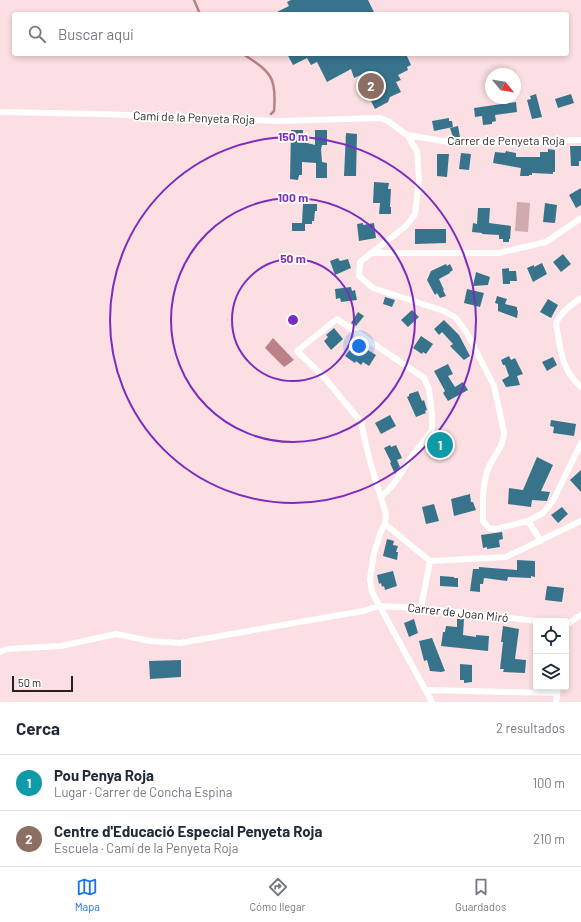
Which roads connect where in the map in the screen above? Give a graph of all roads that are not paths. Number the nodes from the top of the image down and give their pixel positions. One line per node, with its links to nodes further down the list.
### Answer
1 (0, 112): 2 (street, Camí de la Penyeta Roja)
2 (407, 135): 3 (street, Carrer de Penyeta Roja); 5 (street)
3 (581, 140)
4 (581, 218): 5 (street)
5 (371, 253): 10 (street)
6 (581, 298): 7 (street)
7 (581, 387)
8 (581, 443): 10 (street)
9 (381, 497): 9 (street); 12 (street)
10 (528, 520): 13 (street)
11 (581, 521): 13 (street)
12 (385, 524): 14 (street); 15 (street)
13 (541, 540): 14 (street)
14 (430, 561): 16 (street)
15 (379, 606): 16 (street, Carrer de Joan Miró); 20 (street, Carrer de Joan Miró); 21 (street)
16 (421, 608): 18 (street, Carrer de Joan Miró)
17 (581, 615): 19 (street)
18 (533, 622)
19 (569, 624)
20 (0, 652)
21 (426, 690): 22 (street); 24 (street)
22 (533, 690)
23 (557, 690): 25 (street)
24 (432, 702)
25 (556, 702)

